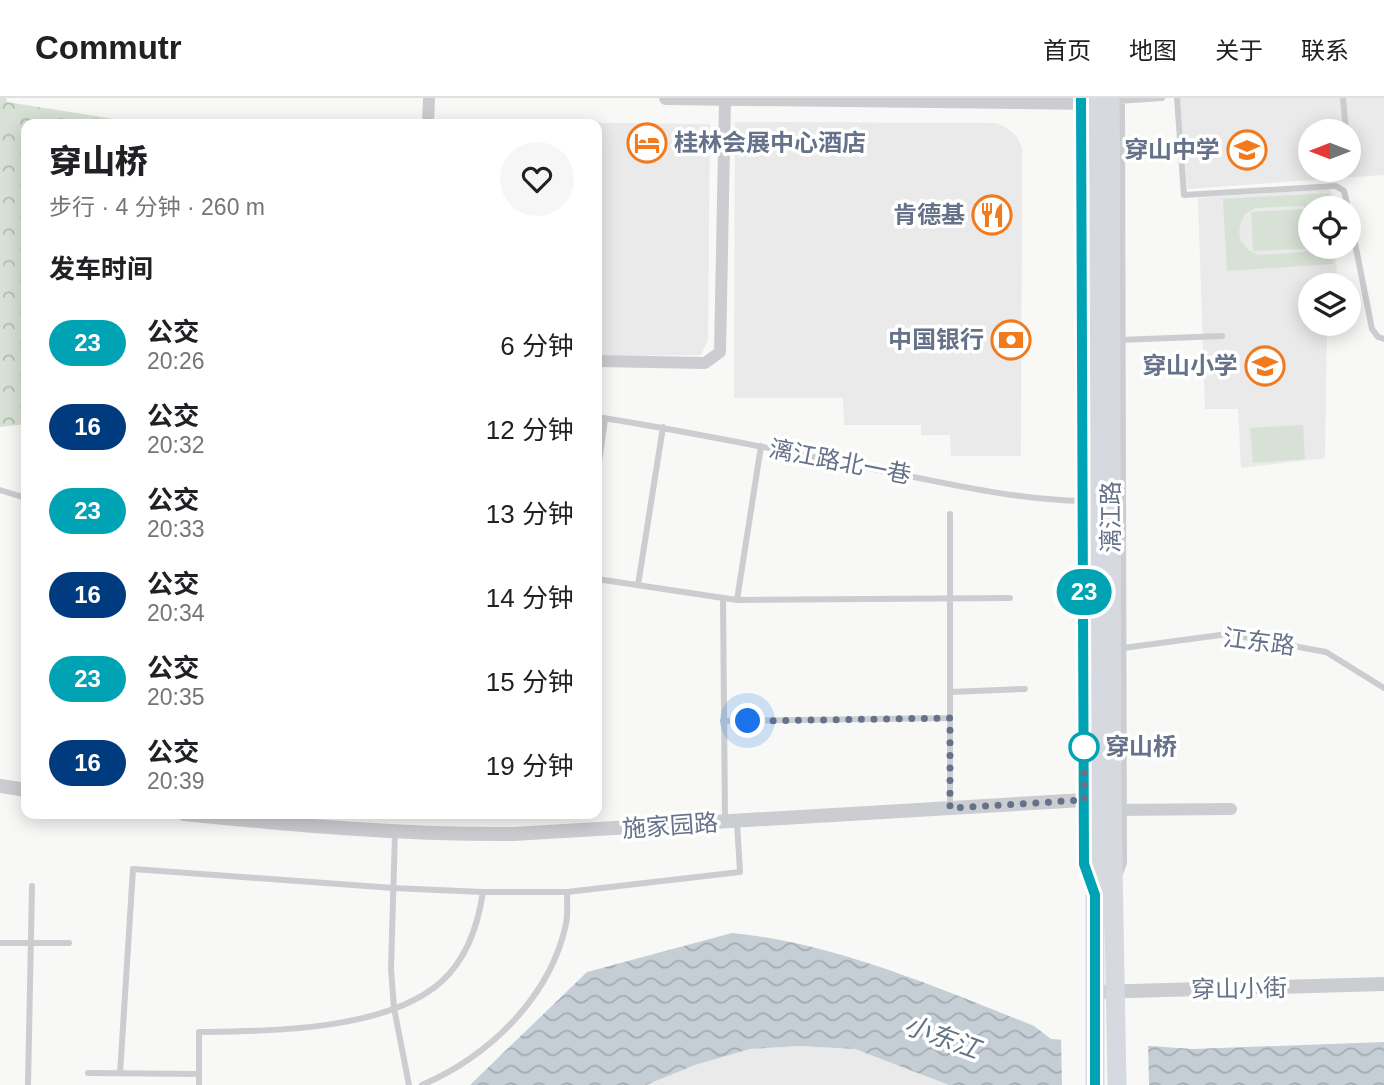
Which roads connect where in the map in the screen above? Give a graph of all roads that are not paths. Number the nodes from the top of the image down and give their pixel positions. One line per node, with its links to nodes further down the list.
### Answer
1 (429, 98): 10 (street)
2 (666, 98): 6 (street)
3 (1162, 98): 9 (lane)
4 (1177, 98): 12 (lane)
5 (1343, 98): 11 (lane)
6 (725, 99): 7 (street); 17 (street)
7 (821, 99): 8 (street)
8 (919, 100): 9 (street)
9 (1102, 100): 16 (highway, 漓江路); 16 (lane)
10 (428, 119)
11 (1345, 119)
12 (1345, 196)
13 (1358, 259): 15 (lane)
14 (1222, 336): 16 (lane)
15 (1384, 339)
16 (1103, 341): 25 (lane); 33 (lane); 41 (highway, 漓江路)
17 (602, 361)
18 (602, 418): 19 (lane, 漓江路北一巷)
19 (605, 419): 20 (lane, 漓江路北一巷); 21 (lane)
20 (663, 427): 22 (lane, 漓江路北一巷); 28 (lane)
21 (602, 441)
22 (761, 446): 25 (lane, 漓江路北一巷); 32 (lane)
23 (0, 490): 24 (lane)
24 (21, 496)
25 (1083, 501): 41 (lane)
26 (950, 514): 31 (lane)
27 (602, 580): 28 (lane)
28 (638, 585): 29 (lane)
29 (723, 598): 32 (lane); 38 (lane)
30 (1010, 598): 31 (lane)
31 (950, 599): 32 (lane); 36 (lane)
32 (737, 600)
33 (1124, 648): 34 (lane, 江东路); 41 (lane)
34 (1384, 688)
35 (1025, 689): 36 (lane)
36 (950, 692): 37 (lane)
37 (950, 718): 38 (lane); 42 (lane)
38 (723, 721): 45 (lane)
39 (0, 786): 40 (street)
40 (21, 789)
41 (1104, 806): 42 (street, 施家园路); 43 (street); 51 (highway, 漓江路); 51 (lane)
42 (950, 808): 45 (street, 施家园路)
43 (1231, 809)
44 (243, 819): 46 (street, 施家园路)
45 (731, 822): 46 (street, 施家园路); 50 (lane)
46 (395, 832): 48 (lane)
47 (32, 886): 53 (lane)
48 (393, 888): 49 (lane); 58 (lane); 60 (lane)
49 (483, 892): 50 (lane); 58 (lane)
50 (567, 892): 65 (lane)
51 (1104, 896): 56 (highway, 漓江路); 57 (highway, 漓江路)
52 (0, 943): 53 (lane)
53 (31, 943): 54 (lane); 62 (lane)
54 (69, 943)
55 (1384, 984): 57 (street, 穿山小街)
56 (1095, 992): 57 (street, 穿山小街); 66 (highway, 漓江路)
57 (1115, 992): 67 (highway, 漓江路)
58 (394, 1008): 61 (lane); 64 (lane)
59 (88, 1073): 60 (lane)
60 (120, 1074): 61 (lane)
61 (199, 1074): 63 (lane)
62 (28, 1085)
63 (199, 1085)
64 (409, 1085)
65 (422, 1085)
66 (1096, 1085)
67 (1116, 1085)

